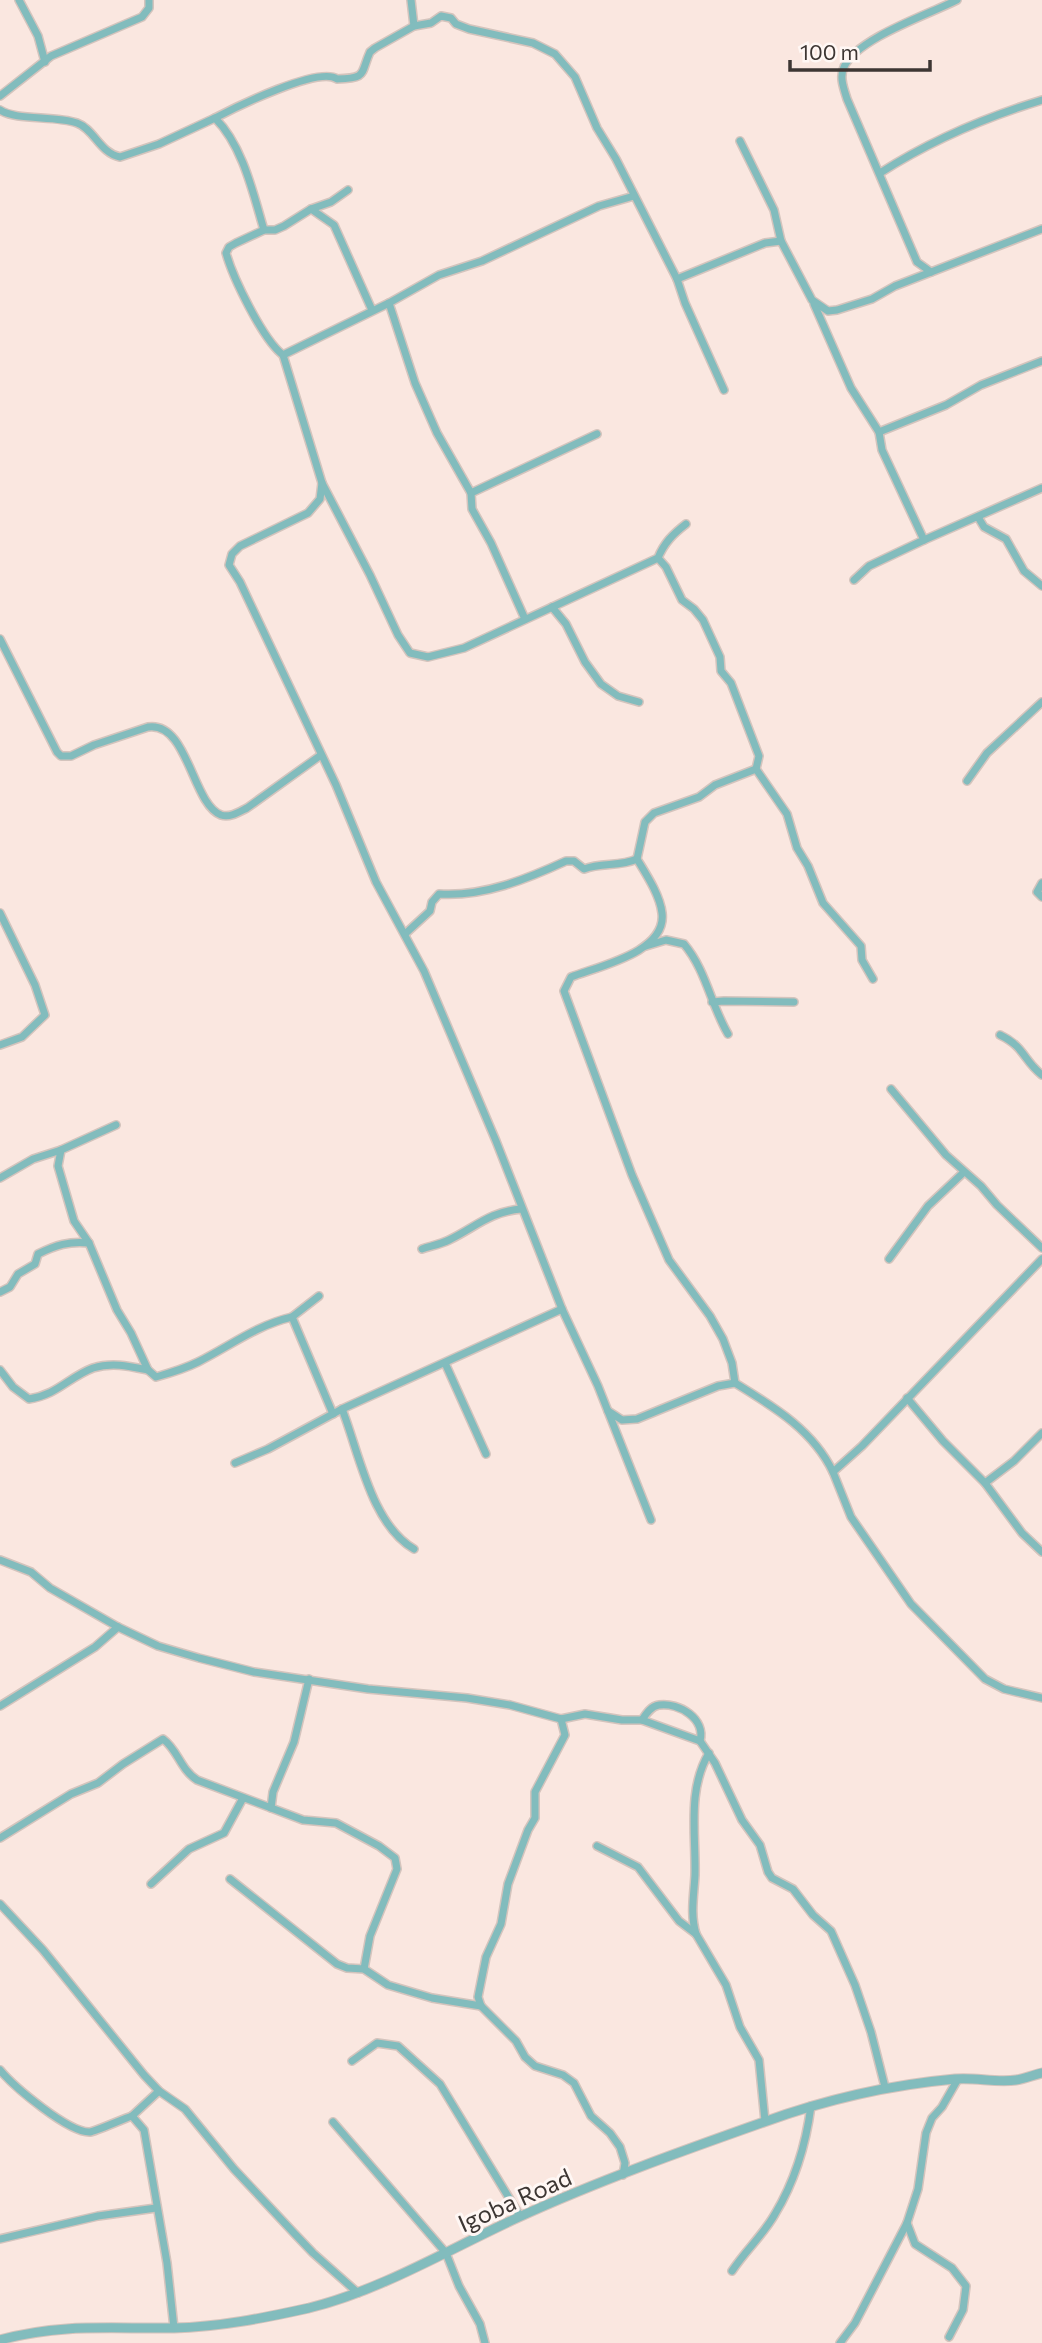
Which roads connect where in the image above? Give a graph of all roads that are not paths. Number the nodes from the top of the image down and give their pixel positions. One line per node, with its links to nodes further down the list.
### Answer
1 (19, 0): 6 (street)
2 (149, 0): 6 (street)
3 (411, 0): 5 (street)
4 (957, 0): 12 (street)
5 (414, 26): 10 (street); 14 (street)
6 (45, 62): 7 (street)
7 (0, 96)
8 (1042, 100): 12 (street)
9 (0, 110): 10 (street)
10 (215, 118): 17 (street)
11 (740, 141): 18 (street)
12 (880, 173): 19 (street)
13 (348, 190): 15 (street)
14 (634, 196): 20 (street); 22 (street)
15 (311, 209): 17 (street); 23 (street)
16 (1042, 229): 19 (street)
17 (264, 230): 24 (street)
18 (782, 241): 20 (street); 21 (street)
19 (931, 272): 21 (street)
20 (677, 279): 26 (street)
21 (812, 300): 27 (street)
22 (389, 303): 23 (street); 31 (street)
23 (372, 310): 24 (street)
24 (283, 355): 29 (street)
25 (1042, 362): 27 (street)
26 (724, 390)
27 (879, 432): 36 (street)
28 (597, 434): 31 (street)
29 (322, 483): 32 (street); 33 (street)
30 (1042, 488): 34 (street)
31 (471, 493): 41 (street)
32 (315, 507): 33 (street); 45 (street)
33 (337, 514): 41 (street)
34 (978, 517): 36 (street); 39 (street)
35 (686, 524): 37 (street)
36 (924, 540): 38 (street)
37 (658, 558): 40 (street); 46 (street)
38 (854, 580)
39 (1042, 586)
40 (552, 607): 41 (street); 43 (street)
41 (525, 619)
42 (0, 639): 45 (street)
43 (639, 702)
44 (1042, 702): 47 (street)
45 (321, 755): 52 (street)
46 (756, 769): 48 (street); 54 (street)
47 (967, 782)
48 (637, 859): 52 (street); 53 (street)
49 (1042, 883): 50 (street)
50 (1042, 897)
51 (0, 913): 59 (street)
52 (405, 934): 66 (street)
53 (646, 946): 55 (street); 79 (street)
54 (873, 979)
55 (712, 1002): 56 (street); 57 (street)
56 (794, 1002)
57 (728, 1034)
58 (1000, 1035): 60 (street)
59 (0, 1045)
60 (1042, 1075)
61 (891, 1089): 64 (street)
62 (116, 1125): 63 (street)
63 (61, 1150): 65 (street); 67 (street)
64 (964, 1172): 68 (street); 70 (street)
65 (0, 1178)
66 (522, 1209): 69 (street); 74 (street)
67 (89, 1243): 72 (street); 78 (street)
68 (1042, 1248)
69 (422, 1249)
70 (890, 1259)
71 (1042, 1259): 80 (street)
72 (0, 1292)
73 (319, 1296): 75 (street)
74 (562, 1309): 76 (street); 82 (street)
75 (292, 1317): 78 (street); 83 (street)
76 (445, 1363): 81 (street); 85 (street)
77 (0, 1370): 78 (street)
78 (148, 1370)
79 (735, 1383): 82 (street); 87 (street)
80 (907, 1398): 87 (street); 88 (street)
81 (342, 1409): 83 (street); 90 (street)
82 (608, 1411): 89 (street)
83 (333, 1413): 86 (street)
84 (1042, 1433): 88 (street)
85 (486, 1454)
86 (234, 1463)
87 (833, 1472): 95 (street)
88 (985, 1483): 91 (street)
89 (651, 1520)
90 (414, 1549)
91 (1042, 1552)
92 (0, 1560): 93 (street)
93 (118, 1627): 94 (street); 96 (street)
94 (309, 1679): 98 (street); 104 (street)
95 (1042, 1698)
96 (0, 1706)
97 (578, 1716): 98 (street); 99 (street); 100 (street)
98 (561, 1719): 100 (street)
99 (642, 1720): 101 (street); 101 (street)
100 (565, 1735): 112 (street)
101 (700, 1741): 102 (street)
102 (709, 1753): 110 (street); 117 (street)
103 (243, 1798): 104 (street); 105 (street); 108 (street)
104 (271, 1808): 111 (street)
105 (0, 1838)
106 (597, 1846): 110 (street)
107 (230, 1879): 111 (street)
108 (151, 1884)
109 (0, 1904): 118 (street)
110 (696, 1934): 121 (street)
111 (364, 1969): 112 (street)
112 (481, 2006): 123 (street)
113 (352, 2061): 125 (street)
114 (0, 2070): 120 (street)
115 (1042, 2073): 116 (street, Igoba Road)
116 (958, 2079): 117 (street, Igoba Road); 126 (street)
117 (885, 2087): 119 (street, Igoba Road)
118 (159, 2091): 120 (street); 130 (street)
119 (811, 2106): 121 (street, Igoba Road); 129 (street)
120 (132, 2116): 124 (street)
121 (765, 2121): 123 (street, Igoba Road)
122 (333, 2122): 128 (street)
123 (623, 2175): 125 (street, Igoba Road)
124 (156, 2208): 127 (street); 131 (street)
125 (520, 2216): 128 (street, Igoba Road)
126 (907, 2223): 132 (street); 135 (street)
127 (0, 2239)
128 (446, 2253): 130 (street, Igoba Road); 134 (street)
129 (733, 2271)
130 (358, 2293): 131 (street, Igoba Road)
131 (174, 2328): 133 (street, Igoba Road)
132 (949, 2337)
133 (0, 2340)
134 (485, 2343)
135 (840, 2343)

